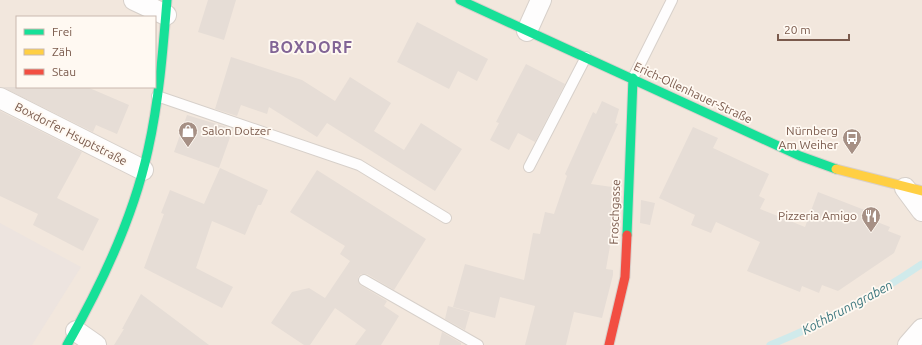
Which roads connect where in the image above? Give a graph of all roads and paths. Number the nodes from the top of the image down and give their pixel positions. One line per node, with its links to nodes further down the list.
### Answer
1 (134, 0): 5 (street)
2 (460, 0): 6 (street, Erich-Ollenhauer-Straße)
3 (542, 0): 6 (street)
4 (672, 0): 8 (lane)
5 (166, 8): 9 (street)
6 (527, 30): 7 (street, Erich-Ollenhauer-Straße)
7 (586, 57): 8 (street, Erich-Ollenhauer-Straße); 11 (lane)
8 (633, 78): 13 (street, Erich-Ollenhauer-Straße); 21 (street, Froschgasse)
9 (157, 96): 12 (street); 15 (lane)
10 (0, 98): 12 (street, Boxdorfer Hsuptstraße)
11 (529, 167)
12 (143, 170): 18 (street)
13 (913, 190): 14 (street)
14 (922, 211)
15 (446, 218)
16 (364, 280): 20 (lane)
17 (922, 329): 22 (street)
18 (71, 338): 19 (street)
19 (96, 345)
20 (478, 345)
21 (608, 345)
22 (908, 345)

